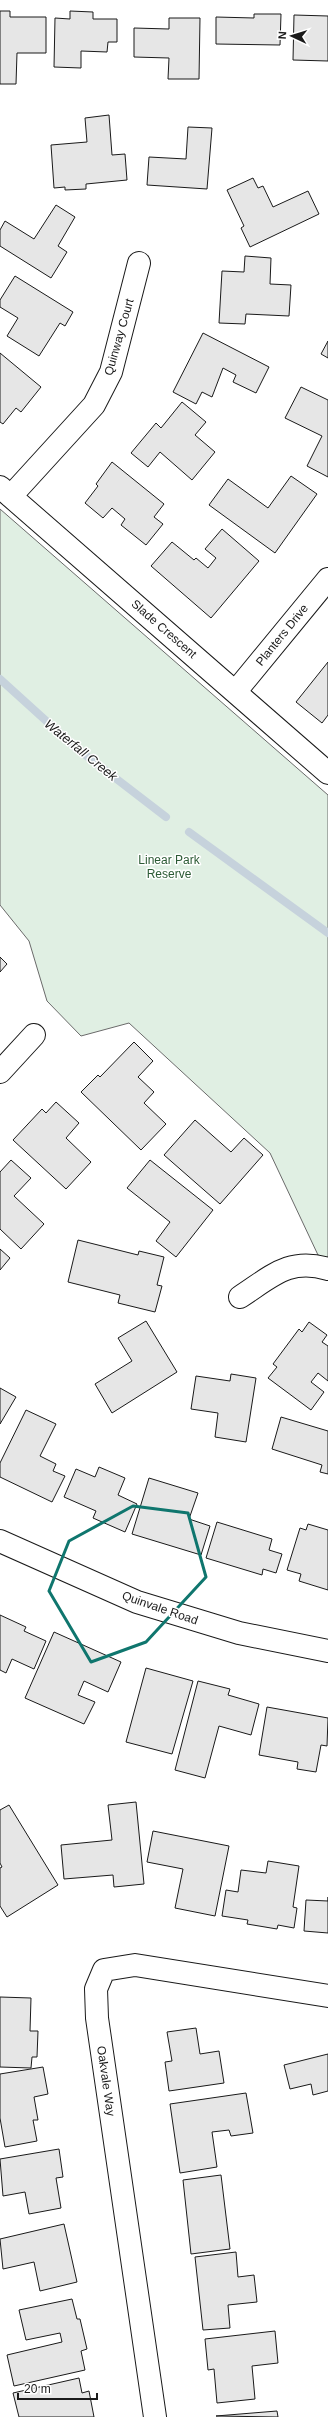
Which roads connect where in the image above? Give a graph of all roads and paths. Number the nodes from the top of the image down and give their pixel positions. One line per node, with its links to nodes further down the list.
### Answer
1 (139, 263): 2 (street, Quinway Court)
2 (5, 491): 4 (street, Slade Crescent)
3 (328, 579): 4 (street, Planters Drive)
4 (236, 691): 5 (street, Slade Crescent)
5 (328, 773)
6 (34, 1035): 7 (street)
7 (0, 1072)
8 (328, 1269): 9 (street)
9 (240, 1297)
10 (0, 1541): 11 (street, Quinvale Road)
11 (328, 1651)
12 (328, 1996): 13 (street, Oakvale Way)
13 (155, 2417)

